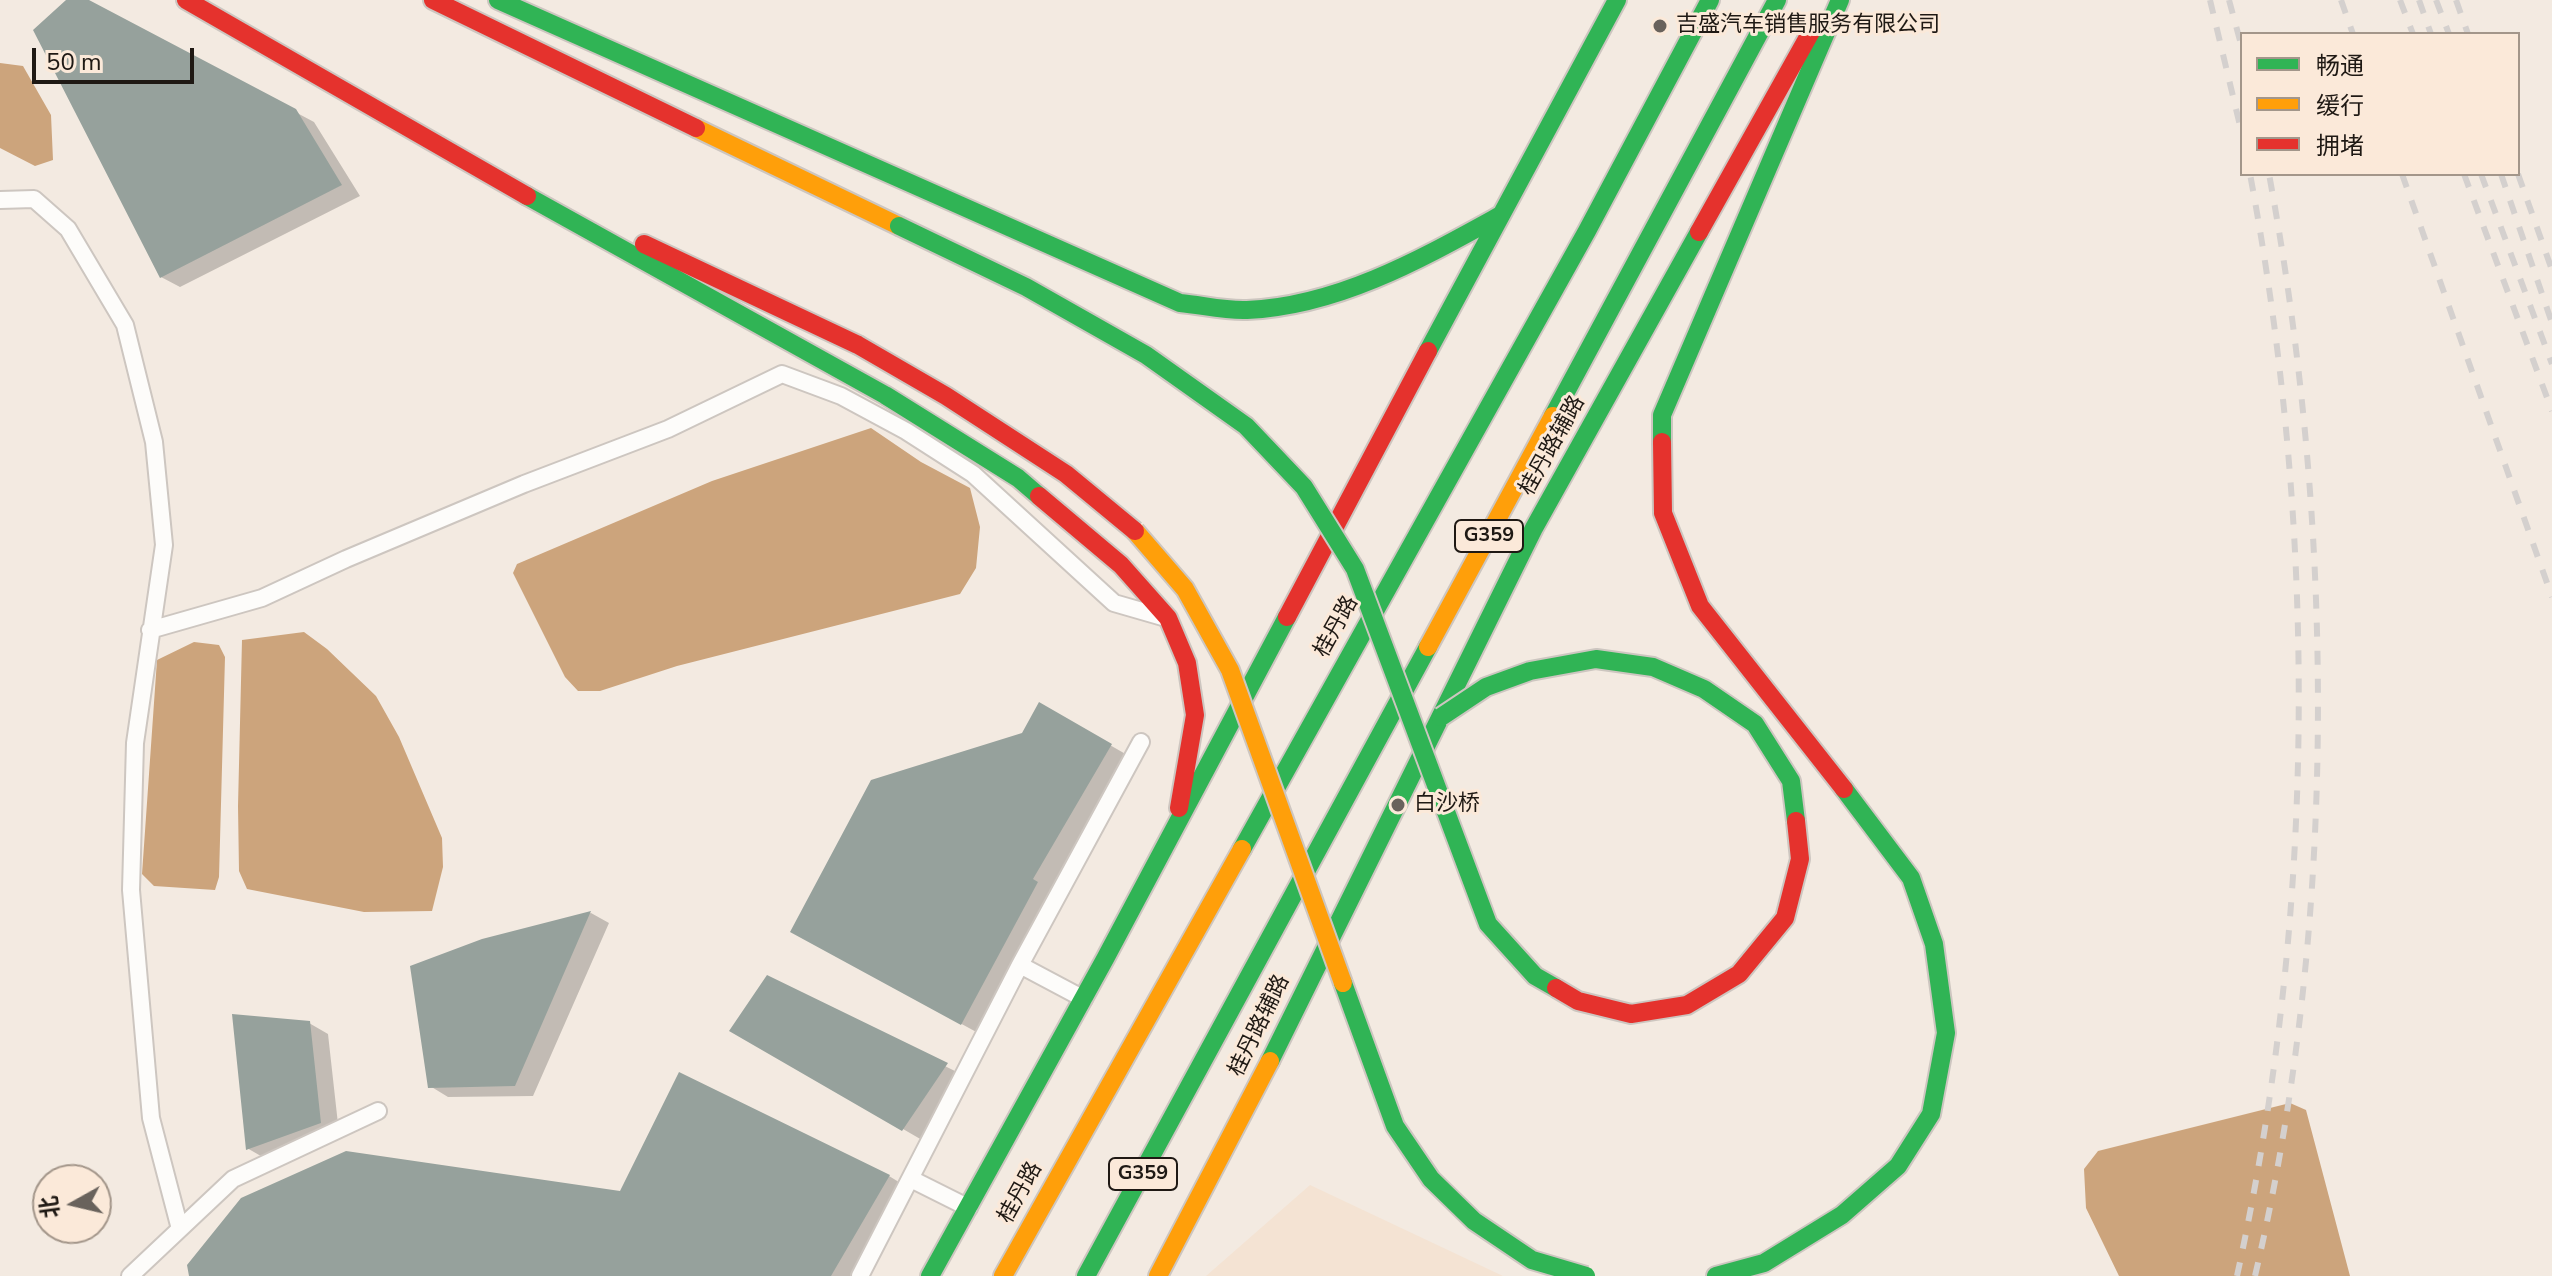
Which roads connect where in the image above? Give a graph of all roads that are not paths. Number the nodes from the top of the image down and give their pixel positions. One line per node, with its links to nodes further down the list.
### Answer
1 (186, 0): 9 (main road)
2 (433, 0): 14 (main road, bridge)
3 (498, 0): 11 (main road)
4 (1617, 0): 11 (main road)
5 (1710, 0): 26 (main road, 桂丹路 / G359)
6 (1777, 0): 27 (main road, G359)
7 (1829, 0): 14 (main road, 桂丹路辅路)
8 (1840, 0): 30 (main road)
9 (443, 149): 12 (main road); 29 (main road, bridge)
10 (0, 200): 13 (street)
11 (1499, 216): 16 (main road)
12 (1168, 618): 13 (street); 16 (main road)
13 (150, 630): 22 (street)
14 (1441, 717): 28 (main road, 桂丹路辅路)
15 (1141, 742): 17 (street)
16 (1175, 829): 18 (main road)
17 (1020, 965): 18 (street); 20 (street)
18 (1084, 999): 21 (main road)
19 (378, 1111): 22 (street)
20 (911, 1179): 21 (street); 24 (street)
21 (969, 1208): 25 (main road)
22 (180, 1229): 23 (street)
23 (130, 1276)
24 (860, 1276)
25 (930, 1276)
26 (1003, 1276)
27 (1086, 1276)
28 (1158, 1276)
29 (1586, 1276)
30 (1716, 1276)

